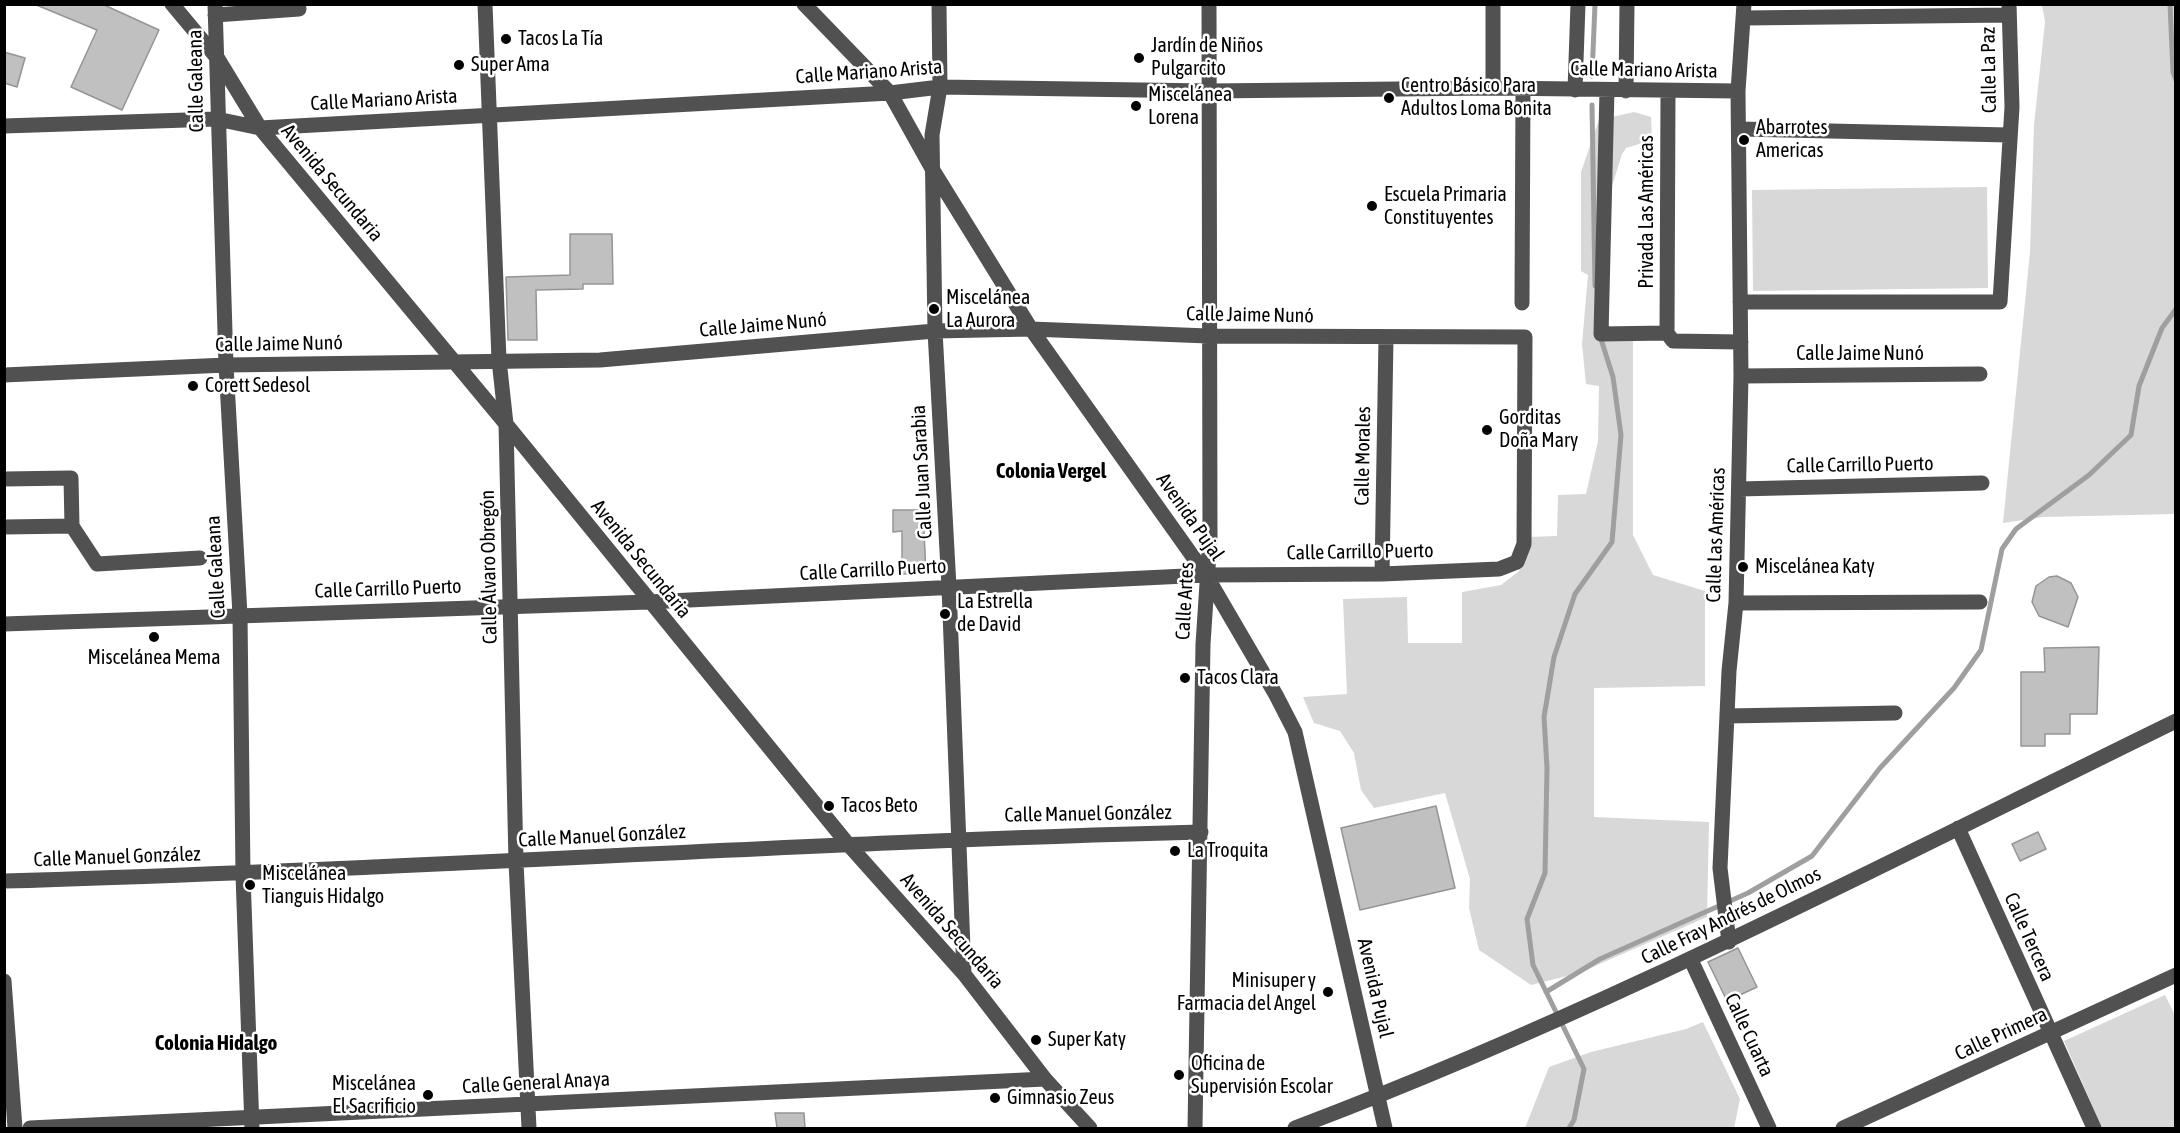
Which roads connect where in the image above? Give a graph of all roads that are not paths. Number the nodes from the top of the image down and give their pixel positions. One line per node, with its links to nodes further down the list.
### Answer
1 (172, 4): 13 (street, Avenida Secundaria)
2 (485, 4): 24 (street, Calle Álvaro Obregón)
3 (804, 4): 23 (street, Avenida Pujal)
4 (939, 4): 14 (street, Calle Juan Sarabia)
5 (1209, 4): 19 (street, Calle Artes)
6 (1493, 4): 15 (street)
7 (1578, 4): 17 (street)
8 (1627, 4): 20 (street)
9 (299, 9): 10 (street)
10 (215, 10): 13 (street, Calle Galeana)
11 (2009, 10): 12 (street); 29 (street, Calle La Paz)
12 (1744, 11): 21 (street, Calle Las Américas)
13 (218, 59): 25 (street, Calle Galeana); 27 (street, Avenida Secundaria)
14 (940, 87): 19 (street, Calle Mariano Arista); 23 (street, Calle Mariano Arista); 30 (street, Calle Juan Sarabia)
15 (1493, 88): 16 (street, Calle Mariano Arista); 19 (street, Calle Mariano Arista)
16 (1523, 89): 17 (street, Calle Mariano Arista); 32 (street)
17 (1575, 90): 18 (street, Calle Mariano Arista)
18 (1607, 90): 20 (street, Calle Mariano Arista); 35 (street)
19 (1209, 91): 36 (street, Calle Artes)
20 (1626, 91): 22 (street, Calle Mariano Arista)
21 (1738, 91): 22 (street, Calle Mariano Arista); 28 (street, Calle Las Américas)
22 (1668, 92): 35 (street, Privada Las Américas)
23 (890, 93): 24 (street, Calle Mariano Arista); 30 (street, Avenida Pujal)
24 (491, 116): 27 (street, Calle Mariano Arista); 40 (street, Calle Álvaro Obregón)
25 (217, 119): 26 (street, Calle Mariano Arista); 27 (street, Calle Mariano Arista); 42 (street, Calle Galeana)
26 (4, 126)
27 (260, 128): 41 (street, Avenida Secundaria)
28 (1740, 129): 29 (street); 31 (street, Calle Las Américas)
29 (2009, 135): 31 (street, Calle La Paz)
30 (934, 172): 33 (street, Avenida Pujal); 34 (street, Calle Juan Sarabia)
31 (1740, 302): 39 (street, Calle Las Américas)
32 (1522, 303)
33 (1031, 329): 34 (street, Calle Jaime Nunó); 36 (street, Calle Jaime Nunó); 54 (street, Avenida Pujal)
34 (935, 331): 40 (street, Calle Jaime Nunó); 55 (street, Calle Juan Sarabia)
35 (1667, 333): 39 (street)
36 (1208, 336): 38 (street, Calle Jaime Nunó); 54 (street, Calle Artes)
37 (1525, 337): 38 (street, Calle Jaime Nunó); 53 (street, Calle Carrillo Puerto)
38 (1386, 338): 53 (street, Calle Morales)
39 (1741, 342): 45 (street, Calle Las Américas)
40 (499, 360): 41 (street, Calle Jaime Nunó); 46 (street, Calle Álvaro Obregón)
41 (454, 363): 42 (street, Calle Jaime Nunó); 46 (street, Avenida Secundaria)
42 (225, 365): 44 (street, Calle Jaime Nunó); 60 (street, Calle Galeana)
43 (1980, 374): 45 (street, Calle Jaime Nunó)
44 (4, 375)
45 (1741, 376): 49 (street, Calle Las Américas)
46 (506, 424): 56 (street, Avenida Secundaria); 59 (street, Calle Álvaro Obregón)
47 (4, 479): 50 (street)
48 (1982, 483): 49 (street, Calle Carrillo Puerto)
49 (1739, 489): 58 (street, Calle Las Américas)
50 (72, 526): 51 (street); 52 (street)
51 (4, 527)
52 (200, 558)
53 (1382, 574): 54 (street, Calle Carrillo Puerto)
54 (1206, 575): 55 (street, Calle Carrillo Puerto); 66 (street, Calle Artes); 79 (street, Avenida Pujal)
55 (949, 587): 56 (street, Calle Carrillo Puerto); 67 (street, Calle Juan Sarabia)
56 (648, 602): 59 (street, Calle Carrillo Puerto); 68 (street, Avenida Secundaria)
57 (1980, 602): 58 (street)
58 (1736, 603): 63 (street, Calle Las Américas)
59 (511, 606): 60 (street, Calle Carrillo Puerto); 69 (street, Calle Álvaro Obregón)
60 (240, 615): 61 (street, Calle Carrillo Puerto); 70 (street, Calle Galeana)
61 (4, 624)
62 (1895, 713): 63 (street)
63 (1727, 716): 72 (street, Calle Las Américas)
64 (2175, 721): 65 (street, Calle Fray Andrés de Olmos)
65 (1958, 828): 72 (street, Calle Fray Andrés de Olmos); 77 (street, Calle Tercera)
66 (1201, 832): 67 (street, Calle Manuel González); 86 (street, Calle Artes)
67 (957, 838): 68 (street, Calle Manuel González); 74 (street, Calle Juan Sarabia)
68 (847, 843): 69 (street, Calle Manuel González); 74 (street, Avenida Secundaria)
69 (516, 862): 70 (street, Calle Manuel González); 80 (street, Calle Álvaro Obregón)
70 (243, 875): 71 (street, Calle Manuel González); 81 (street, Calle Galeana)
71 (4, 881)
72 (1729, 942): 73 (street, Calle Fray Andrés de Olmos)
73 (1691, 960): 79 (street, Calle Fray Andrés de Olmos); 89 (street, Calle Cuarta)
74 (964, 974): 78 (street, Avenida Secundaria)
75 (2175, 975): 77 (street, Calle Primera)
76 (4, 981): 82 (street)
77 (2050, 1035): 90 (street, Calle Primera); 91 (street, Calle Tercera)
78 (1045, 1079): 80 (street, Calle General Anaya); 85 (street, Avenida Secundaria)
79 (1378, 1097): 87 (street, Calle Fray Andrés de Olmos); 88 (street, Avenida Pujal)
80 (528, 1105): 81 (street, Calle General Anaya); 84 (street, Calle Álvaro Obregón)
81 (252, 1124): 83 (street, Calle General Anaya)
82 (15, 1128)
83 (30, 1128)
84 (529, 1128)
85 (1090, 1128)
86 (1195, 1128)
87 (1295, 1128)
88 (1385, 1128)
89 (1769, 1128)
90 (1843, 1128)
91 (2094, 1128)

